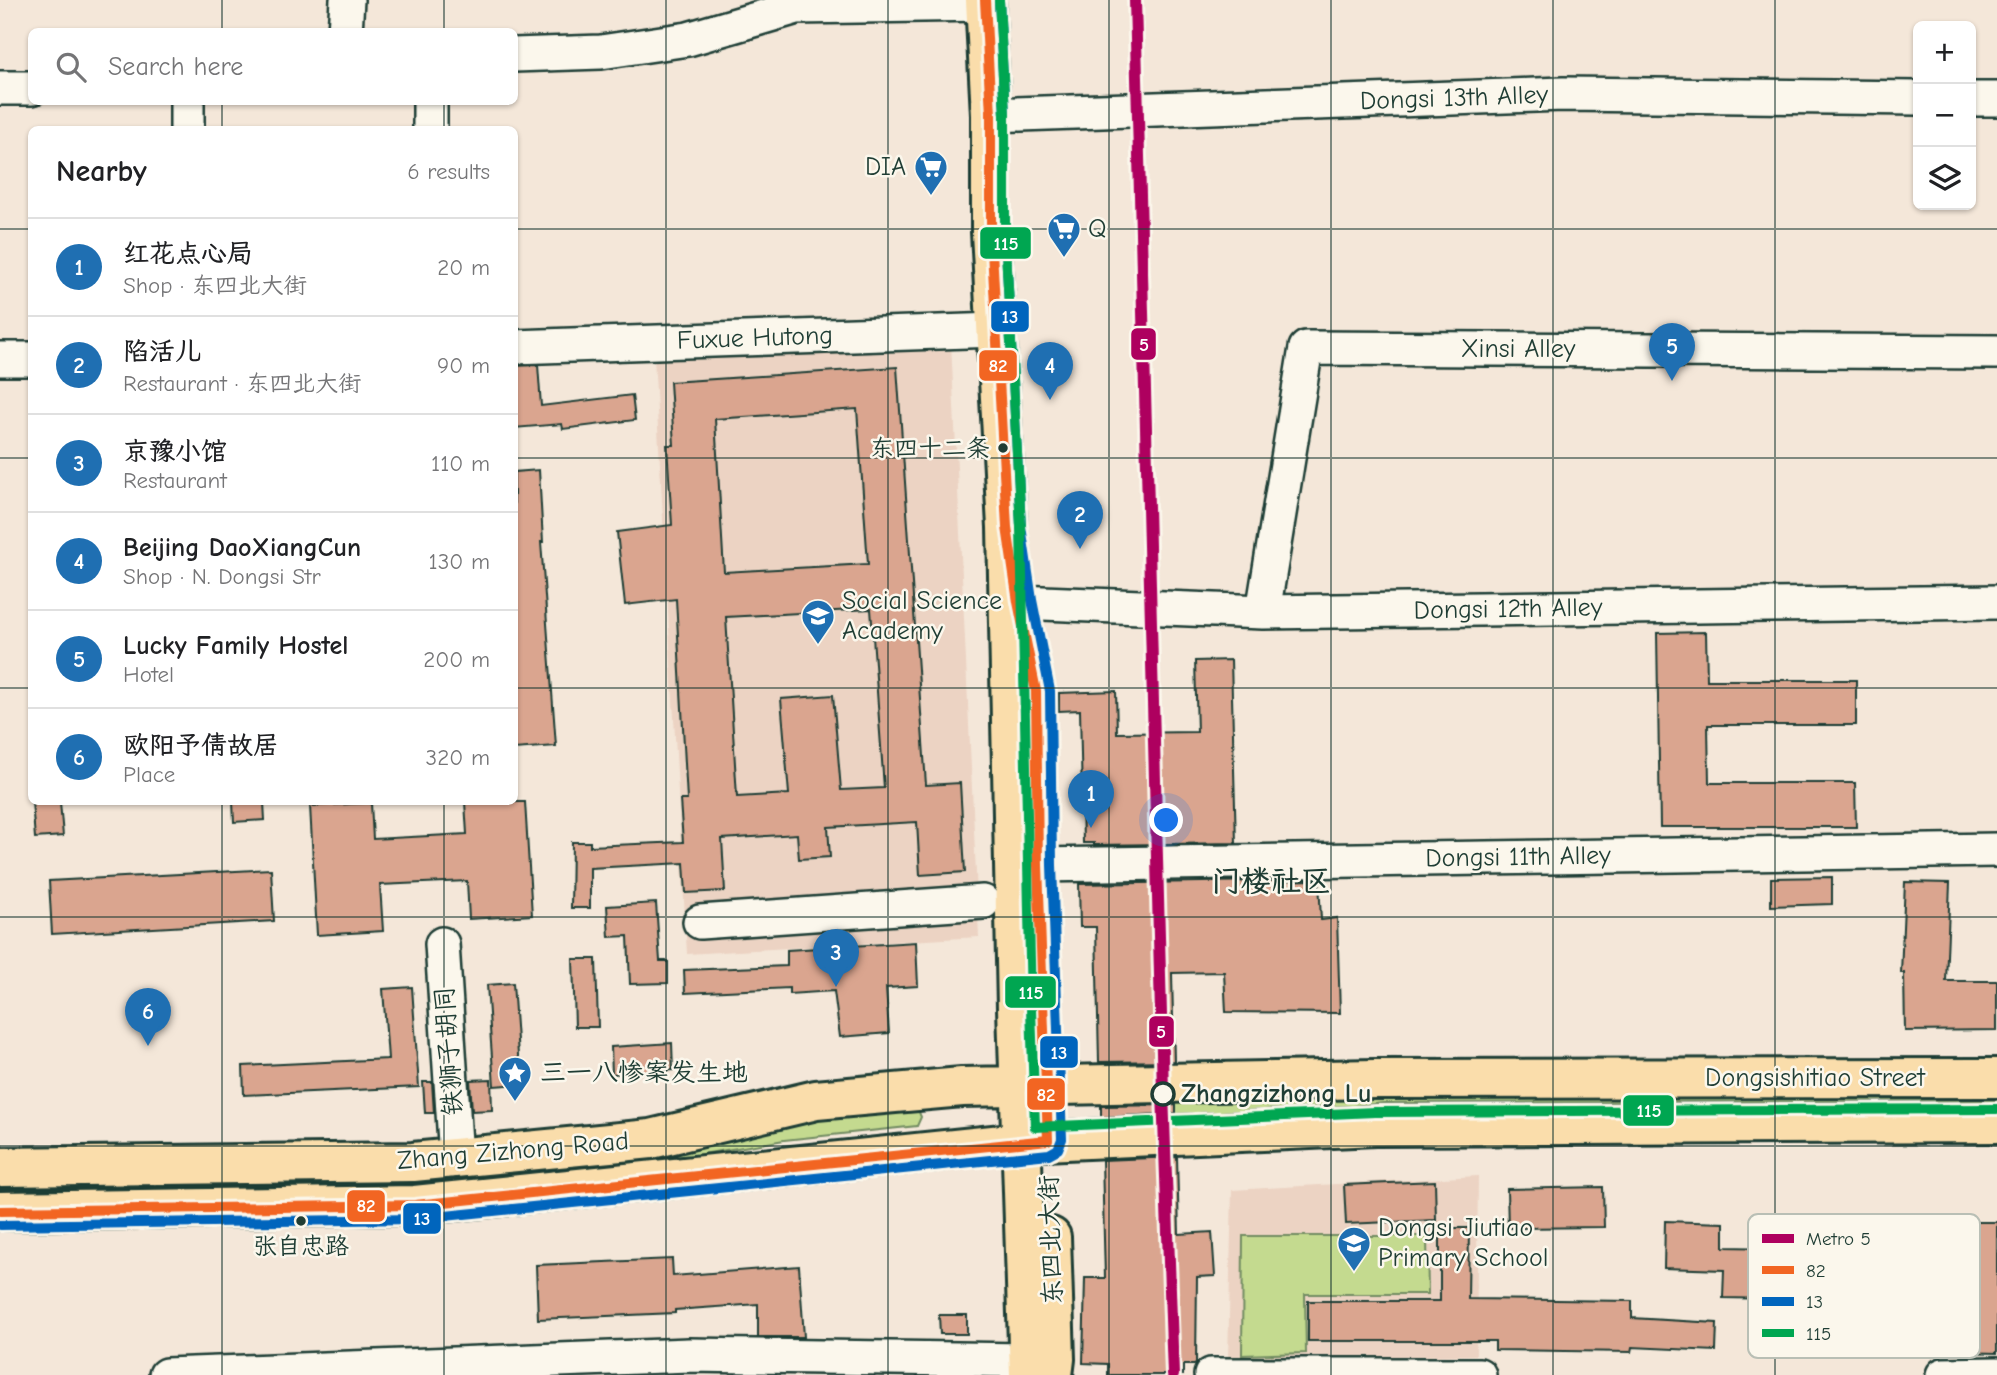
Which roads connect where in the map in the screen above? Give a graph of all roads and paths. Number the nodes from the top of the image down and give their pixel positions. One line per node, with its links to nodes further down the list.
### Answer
1 (347, 0): 3 (street)
2 (985, 2): 4 (street); 12 (main road)
3 (345, 28)
4 (518, 55)
5 (0, 88): 6 (street)
6 (28, 88)
7 (1913, 98): 12 (street, Dongsi 13th Alley)
8 (1976, 99): 9 (street)
9 (1997, 99)
10 (187, 105): 13 (street)
11 (430, 105): 14 (street)
12 (991, 115): 15 (main road)
13 (187, 126)
14 (430, 126)
15 (996, 330): 16 (street, Fuxue Hutong); 20 (main road)
16 (518, 347)
17 (1997, 352): 23 (street, Xinsi Alley)
18 (0, 359): 19 (street)
19 (28, 359)
20 (1007, 527): 22 (main road, 东四北大街); 30 (main road, 东四北大街)
21 (1997, 601): 23 (street, Dongsi 12th Alley)
22 (1018, 602): 23 (street, Dongsi 12th Alley); 25 (main road, 东四北大街)
23 (1263, 612)
24 (1997, 850): 25 (street, Dongsi 11th Alley)
25 (1038, 865): 30 (main road, 东四北大街)
26 (983, 902): 27 (street)
27 (700, 922)
28 (442, 944): 33 (street, 铁狮子胡同)
29 (1997, 1078): 30 (main road, Dongsishitiao Street)
30 (1033, 1086): 32 (main road, 东四北大街); 33 (main road, Zhang Zizhong Road)
31 (1997, 1123): 32 (main road, Dongsishitiao Street)
32 (1035, 1141): 35 (main road, Zhang Zizhong Road); 36 (main road, 东四北大街)
33 (456, 1158): 34 (main road, Zhang Zizhong Road)
34 (0, 1167)
35 (0, 1212)
36 (1036, 1370): 38 (street)
37 (1997, 1374): 41 (street)
38 (166, 1375)
39 (1211, 1375): 40 (street)
40 (1479, 1375)
41 (1943, 1375)

